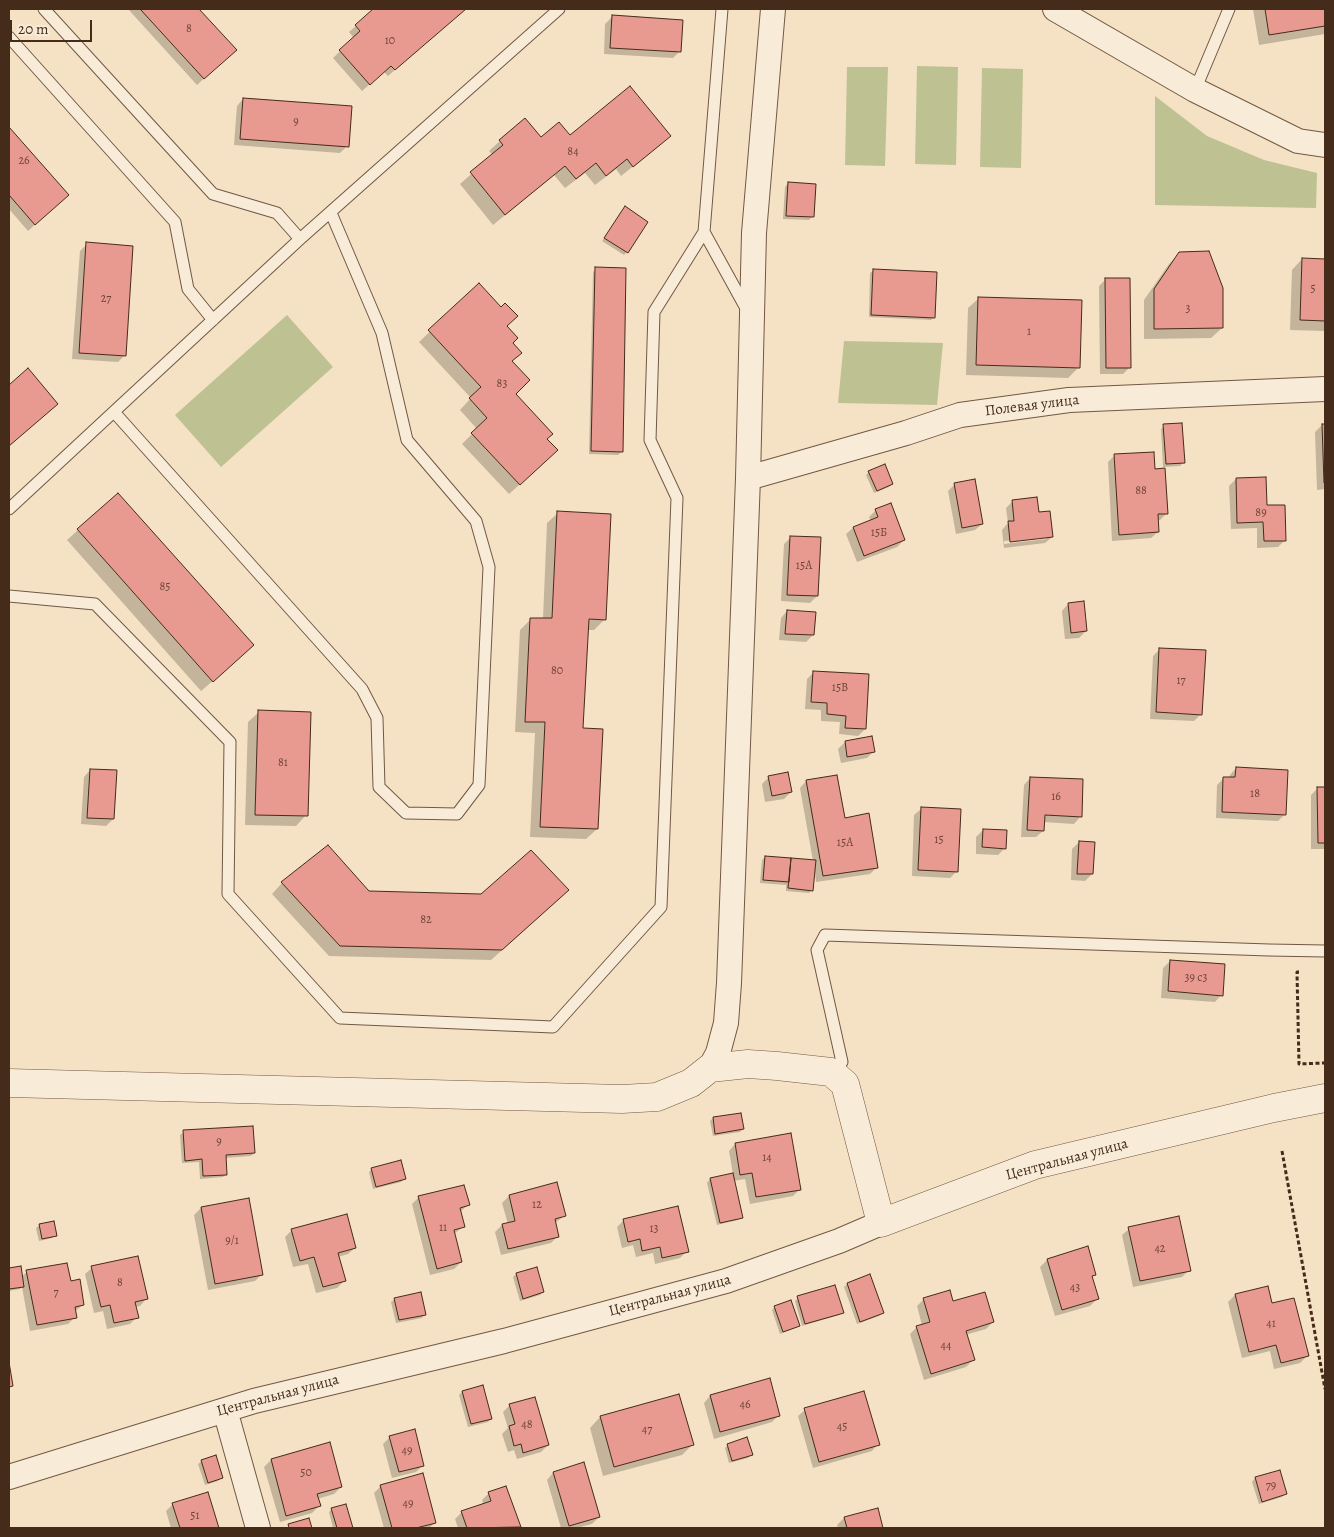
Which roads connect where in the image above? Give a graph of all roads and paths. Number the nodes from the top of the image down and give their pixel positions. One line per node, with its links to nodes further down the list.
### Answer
1 (44, 9): 12 (lane)
2 (559, 9): 10 (lane)
3 (722, 9): 11 (lane)
4 (772, 9): 13 (street)
5 (1055, 9): 8 (street)
6 (1229, 9): 8 (lane)
7 (9, 37): 14 (lane)
8 (1195, 90): 9 (street)
9 (1325, 145)
10 (331, 213): 12 (lane); 16 (lane)
11 (704, 232): 13 (lane); 19 (lane)
12 (300, 240): 14 (lane)
13 (751, 317): 17 (street)
14 (213, 320): 16 (lane)
15 (1325, 388): 17 (street, Полевая улица)
16 (114, 412): 18 (lane)
17 (748, 478): 23 (street)
18 (9, 509)
19 (9, 596)
20 (1325, 950): 24 (lane)
21 (1306, 972): 22 (path)
22 (1325, 1063)
23 (710, 1068): 24 (street); 25 (street)
24 (831, 1072): 28 (street)
25 (9, 1083)
26 (1325, 1098): 28 (street, Центральная улица)
27 (1282, 1151): 29 (path)
28 (880, 1223): 30 (street, Центральная улица)
29 (1325, 1389)
30 (225, 1410): 31 (street, Центральная улица); 32 (street)
31 (9, 1477)
32 (258, 1528)

